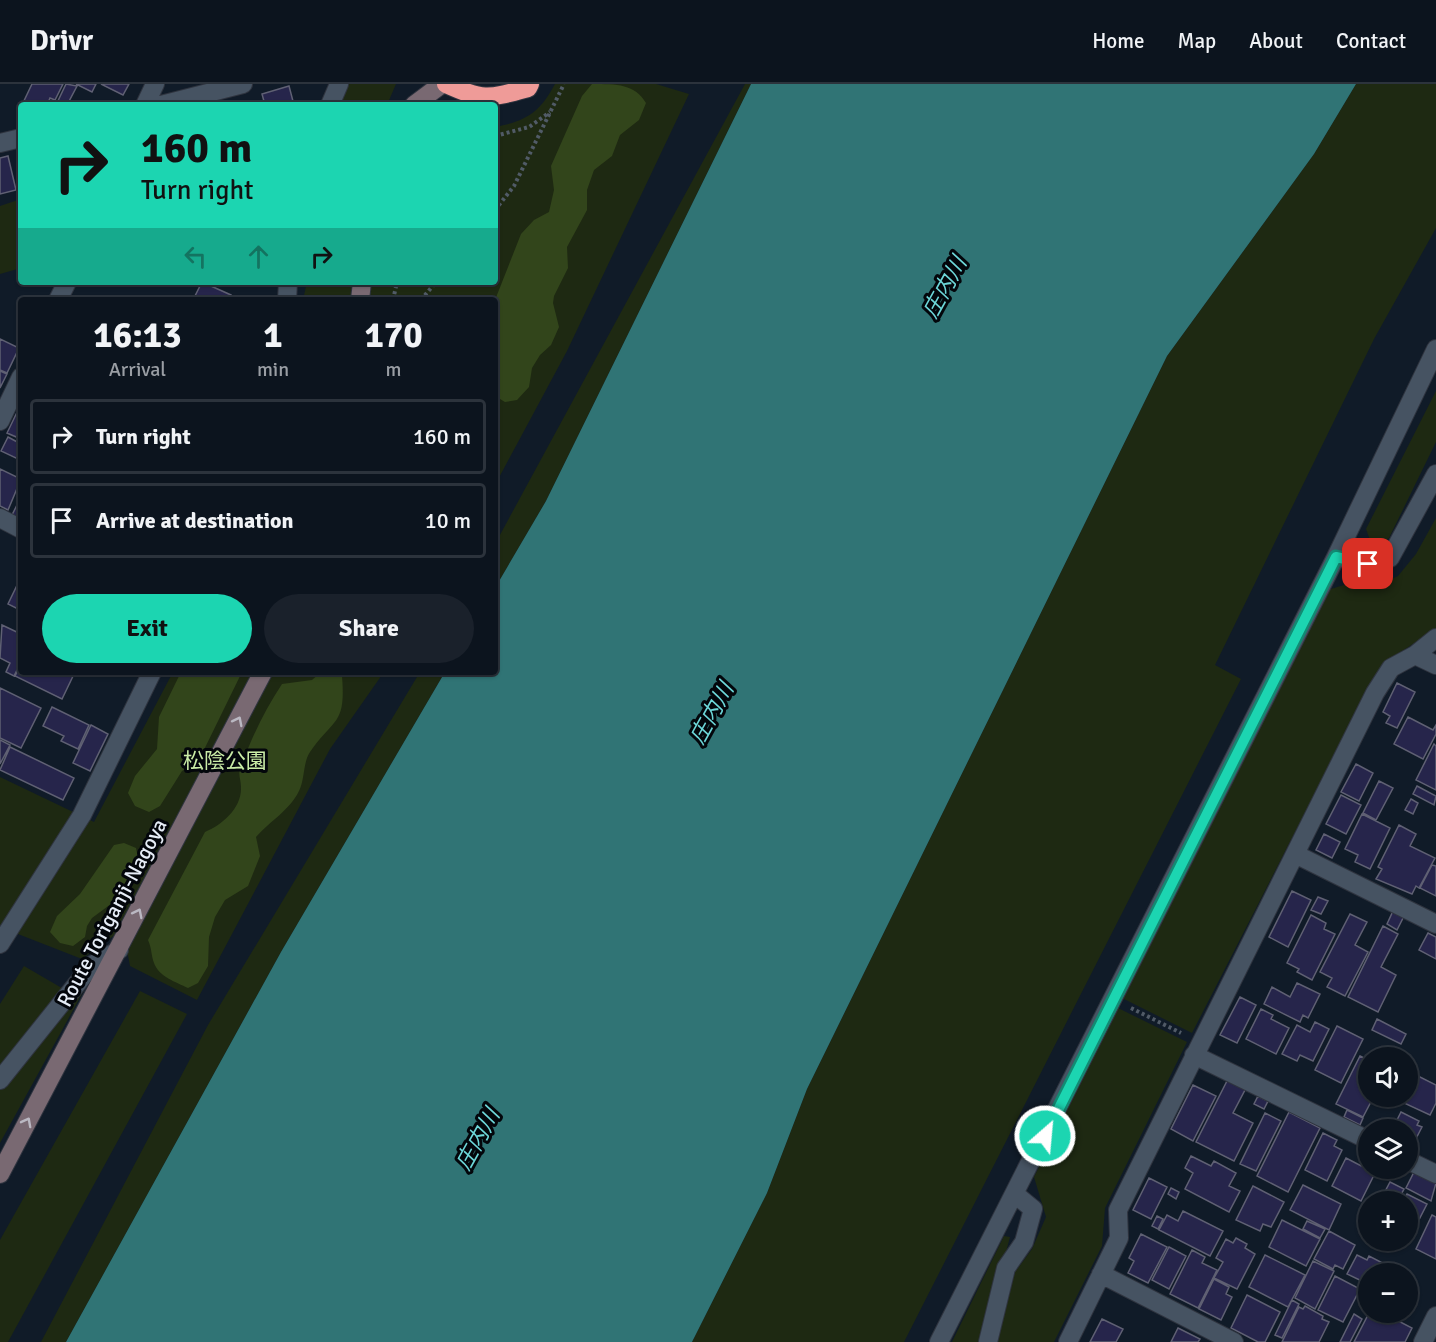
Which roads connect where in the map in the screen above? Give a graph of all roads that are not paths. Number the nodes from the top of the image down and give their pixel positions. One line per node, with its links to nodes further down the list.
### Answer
1 (155, 84): 6 (street)
2 (243, 84): 7 (street)
3 (339, 84): 8 (street)
4 (444, 84): 5 (highway); 9 (main road)
5 (530, 84)
6 (146, 102)
7 (172, 102)
8 (331, 102)
9 (418, 102)
10 (18, 139): 11 (street)
11 (0, 143)
12 (1436, 349): 18 (street)
13 (18, 383): 14 (street)
14 (0, 421)
15 (1436, 474): 18 (street)
16 (0, 518): 17 (street)
17 (18, 527)
18 (1336, 557): 34 (street)
19 (1436, 638): 20 (street)
20 (1415, 655): 21 (street); 24 (street)
21 (1436, 665)
22 (151, 675): 26 (street)
23 (261, 675): 27 (main road, Route Toriganji-Nagoya, one-way to 23)
24 (1295, 854): 25 (street); 28 (street)
25 (1436, 924)
26 (1, 940)
27 (119, 950): 29 (street); 32 (main road, Route Toriganji-Nagoya, one-way to 27)
28 (1198, 1048): 30 (street); 35 (street)
29 (0, 1080)
30 (1358, 1135)
31 (1418, 1165): 33 (street)
32 (0, 1174)
33 (1436, 1174)
34 (1016, 1195): 37 (street); 38 (street)
35 (1101, 1274): 39 (street); 40 (street)
36 (1436, 1317): 41 (street)
37 (939, 1342)
38 (988, 1342)
39 (1068, 1342)
40 (1234, 1342)
41 (1423, 1342)

